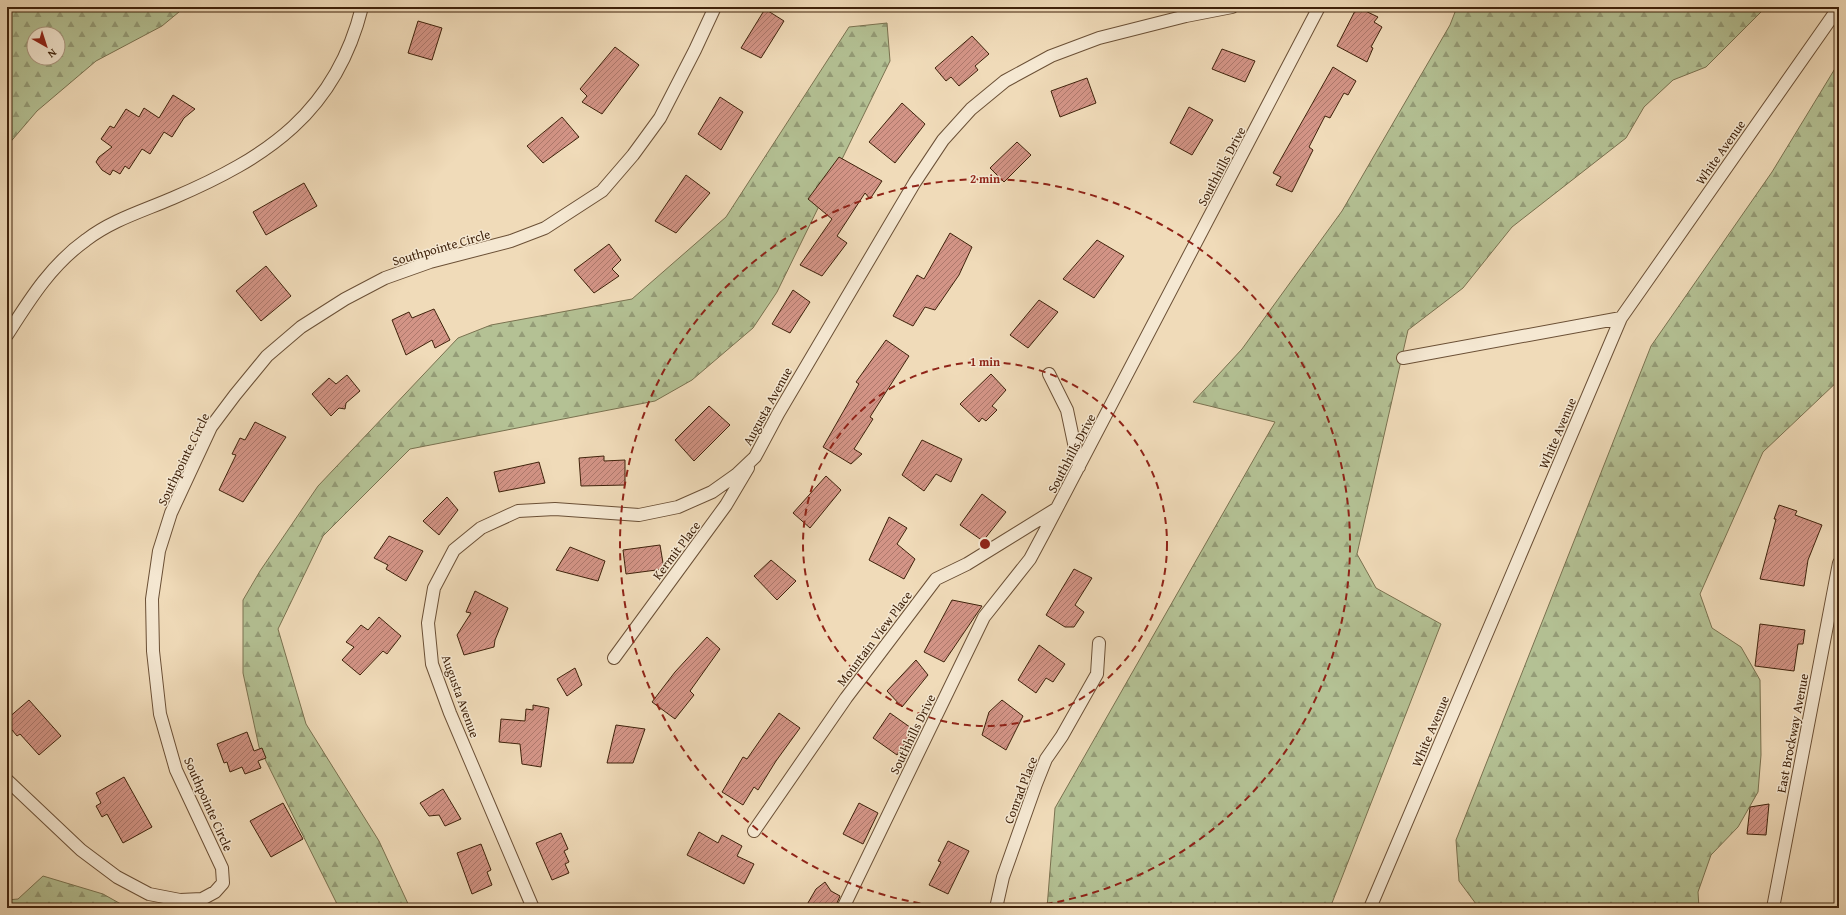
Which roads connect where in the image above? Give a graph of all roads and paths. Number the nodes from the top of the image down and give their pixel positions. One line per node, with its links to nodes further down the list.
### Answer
1 (362, 7): 7 (street)
2 (715, 7): 16 (street, Southpointe Circle)
3 (1232, 7): 10 (street, Augusta Avenue)
4 (1319, 7): 11 (street, Southhills Drive)
5 (1839, 7): 6 (street, White Avenue)
6 (1621, 318): 8 (street); 21 (street, White Avenue)
7 (7, 335)
8 (1404, 358)
9 (1049, 374): 11 (street)
10 (755, 457): 15 (street, Kermit Place); 18 (street, Augusta Avenue)
11 (1079, 467): 12 (street, Southhills Drive)
12 (1057, 508): 17 (street, Mountain View Place); 19 (street, Southhills Drive)
13 (1839, 563): 22 (street, East Brockway Avenue)
14 (1099, 643): 20 (street, Conrad Place)
15 (614, 658)
16 (7, 780)
17 (754, 831)
18 (533, 908)
19 (843, 908)
20 (996, 908)
21 (1370, 908)
22 (1773, 908)

